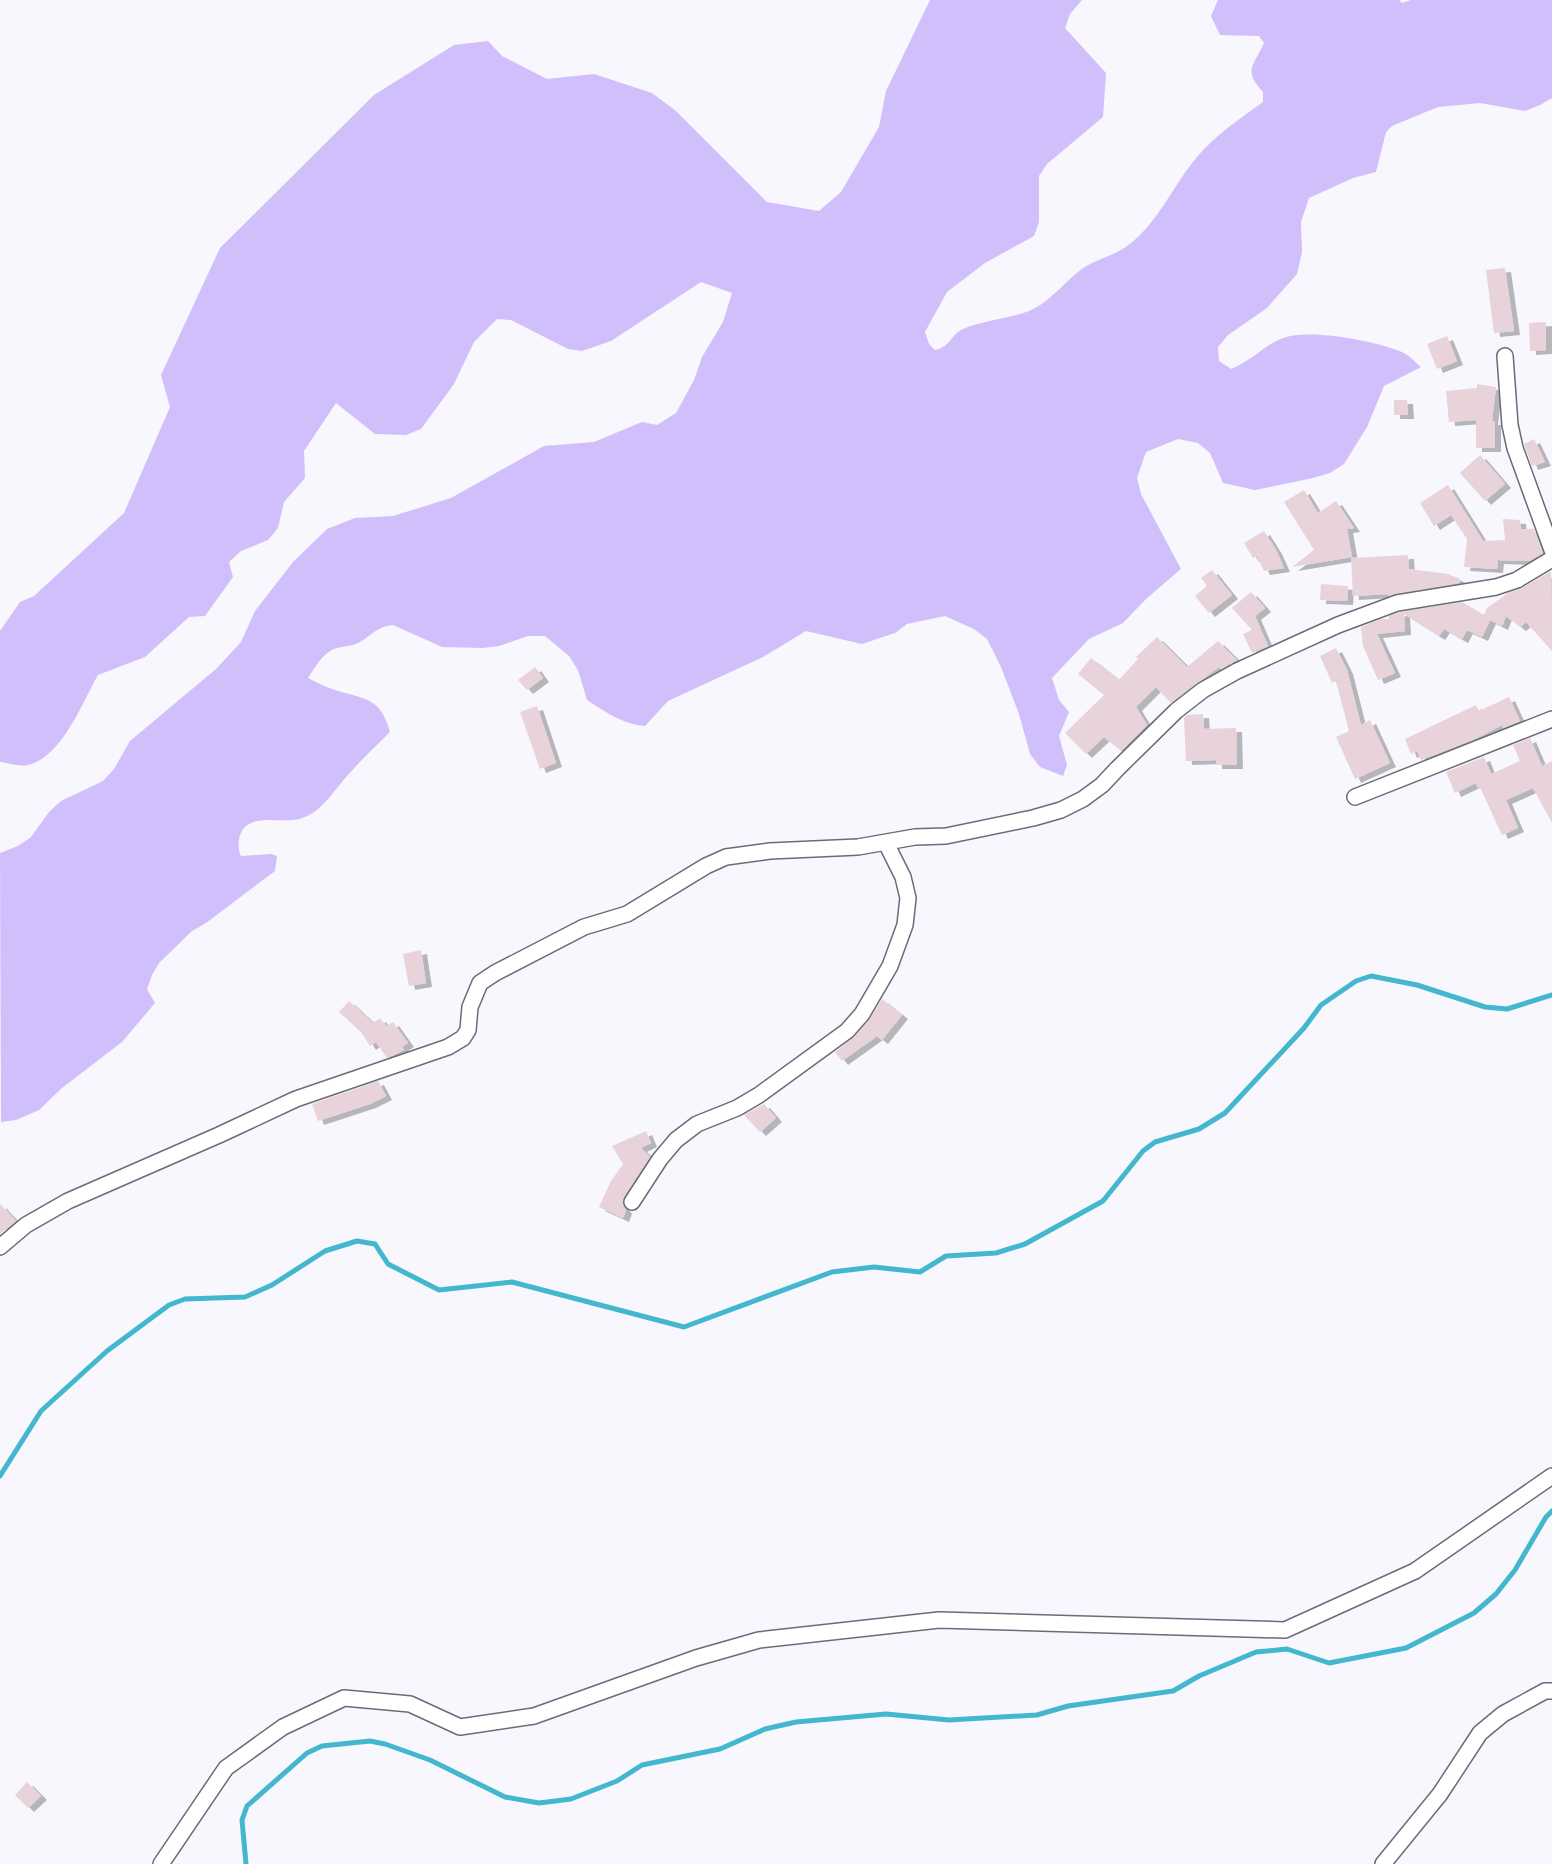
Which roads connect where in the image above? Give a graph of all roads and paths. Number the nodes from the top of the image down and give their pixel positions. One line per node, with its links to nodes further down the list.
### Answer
1 (1505, 356): 2 (street)
2 (1552, 550)
3 (1552, 559): 6 (street)
4 (1552, 720): 5 (street)
5 (1355, 797)
6 (886, 843): 7 (street); 8 (street)
7 (632, 1202)
8 (0, 1247)
9 (1552, 1476): 11 (street)
10 (1552, 1691): 12 (street)
11 (160, 1864)
12 (1383, 1864)

